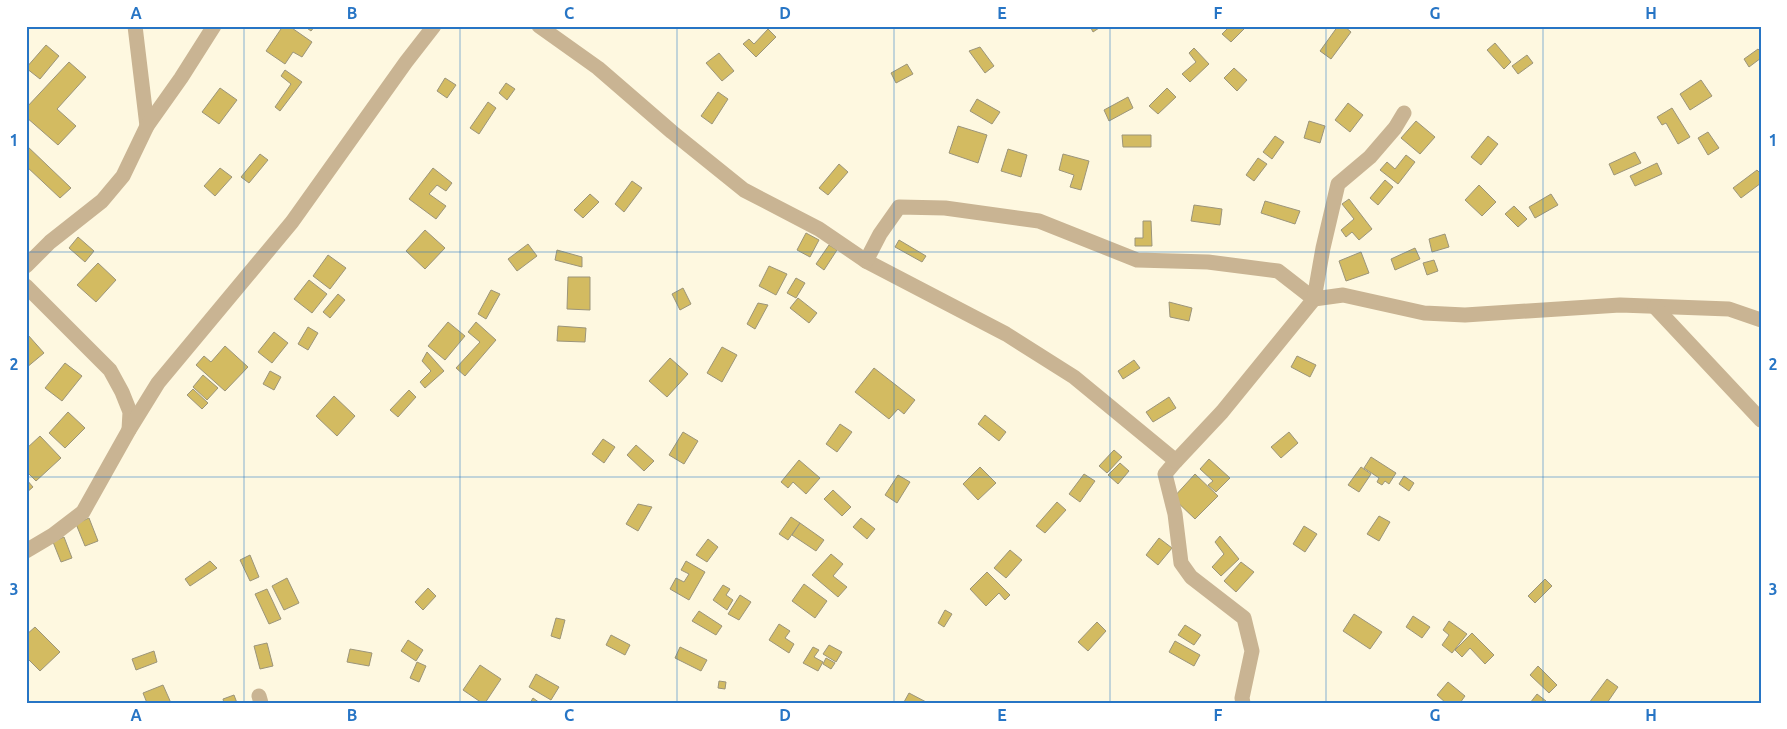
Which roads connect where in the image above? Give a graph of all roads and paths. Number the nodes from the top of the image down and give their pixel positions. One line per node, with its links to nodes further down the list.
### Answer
1 (135, 26): 6 (street)
2 (214, 26): 6 (street)
3 (434, 26): 14 (street)
4 (539, 26): 7 (street)
5 (1404, 113): 10 (street)
6 (147, 126): 8 (street)
7 (866, 261): 10 (street); 15 (street)
8 (26, 266)
9 (26, 286): 14 (street)
10 (1314, 299): 11 (street); 15 (street)
11 (1655, 306): 12 (street); 13 (street)
12 (1761, 320)
13 (1761, 420)
14 (129, 430): 16 (street)
15 (1176, 461): 17 (street)
16 (26, 551)
17 (1244, 703)

